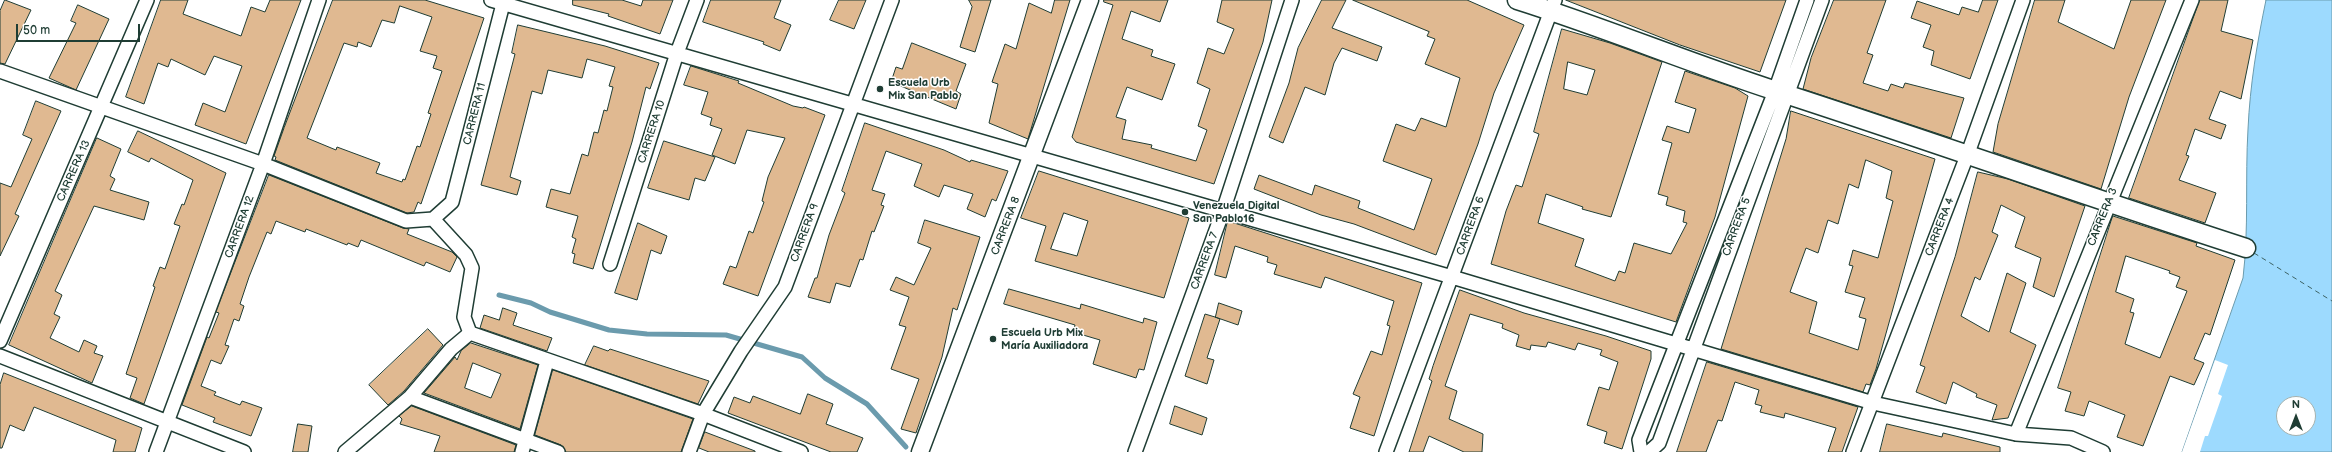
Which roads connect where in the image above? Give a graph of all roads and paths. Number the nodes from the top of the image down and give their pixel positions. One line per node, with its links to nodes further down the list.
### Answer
1 (147, 0): 18 (street, CARRERA 13)
2 (319, 0): 21 (street, CARRERA 12)
3 (697, 0): 14 (street, CARRERA 10)
4 (892, 0): 17 (street, CARRERA 9)
5 (1090, 0): 20 (street, CARRERA 8)
6 (1292, 0): 23 (street, CARRERA 7)
7 (1517, 0): 13 (main road)
8 (1807, 0): 16 (street, CARRERA 5)
9 (1822, 0): 16 (street, CARRERA 5)
10 (2023, 0): 19 (street, CARRERA 4)
11 (2192, 0): 22 (street, CARRERA 3)
12 (499, 1): 14 (street); 24 (street, CARRERA 11)
13 (1553, 5): 16 (main road); 27 (street, CARRERA 6)
14 (677, 53): 17 (street); 26 (street, CARRERA 10)
15 (0, 71): 18 (street)
16 (1781, 92): 19 (main road); 30 (street, CARRERA 5); 31 (street, CARRERA 5)
17 (853, 103): 20 (street); 36 (street, CARRERA 9)
18 (102, 107): 21 (street); 29 (street, CARRERA 13)
19 (1968, 153): 22 (main road); 35 (street, CARRERA 4)
20 (1033, 156): 23 (street); 46 (street, CARRERA 8)
21 (263, 164): 24 (street); 37 (street, CARRERA 12)
22 (2109, 203): 25 (main road); 38 (street, CARRERA 3)
23 (1223, 211): 27 (street); 47 (street, CARRERA 7)
24 (433, 219): 28 (street)
25 (2246, 248)
26 (610, 264)
27 (1452, 277): 30 (street); 48 (street, CARRERA 6)
28 (470, 333): 33 (street); 34 (street)
29 (0, 341)
30 (1675, 344): 31 (street); 49 (street, CARRERA 5)
31 (1692, 349): 35 (street); 50 (street, CARRERA 5)
32 (0, 356): 37 (street)
33 (547, 361): 36 (street); 39 (street)
34 (410, 397): 39 (street); 42 (street)
35 (1873, 404): 38 (street); 51 (street, CARRERA 4)
36 (703, 414): 44 (street, CARRERA 9); 45 (street)
37 (167, 421): 40 (street, CARRERA 12); 41 (street)
38 (2016, 434): 52 (street)
39 (524, 446): 43 (street)
40 (156, 452)
41 (244, 452)
42 (345, 452)
43 (558, 452)
44 (689, 452)
45 (801, 452)
46 (920, 452)
47 (1135, 452)
48 (1386, 452)
49 (1641, 452)
50 (1649, 452)
51 (1853, 452)
52 (2103, 452)

